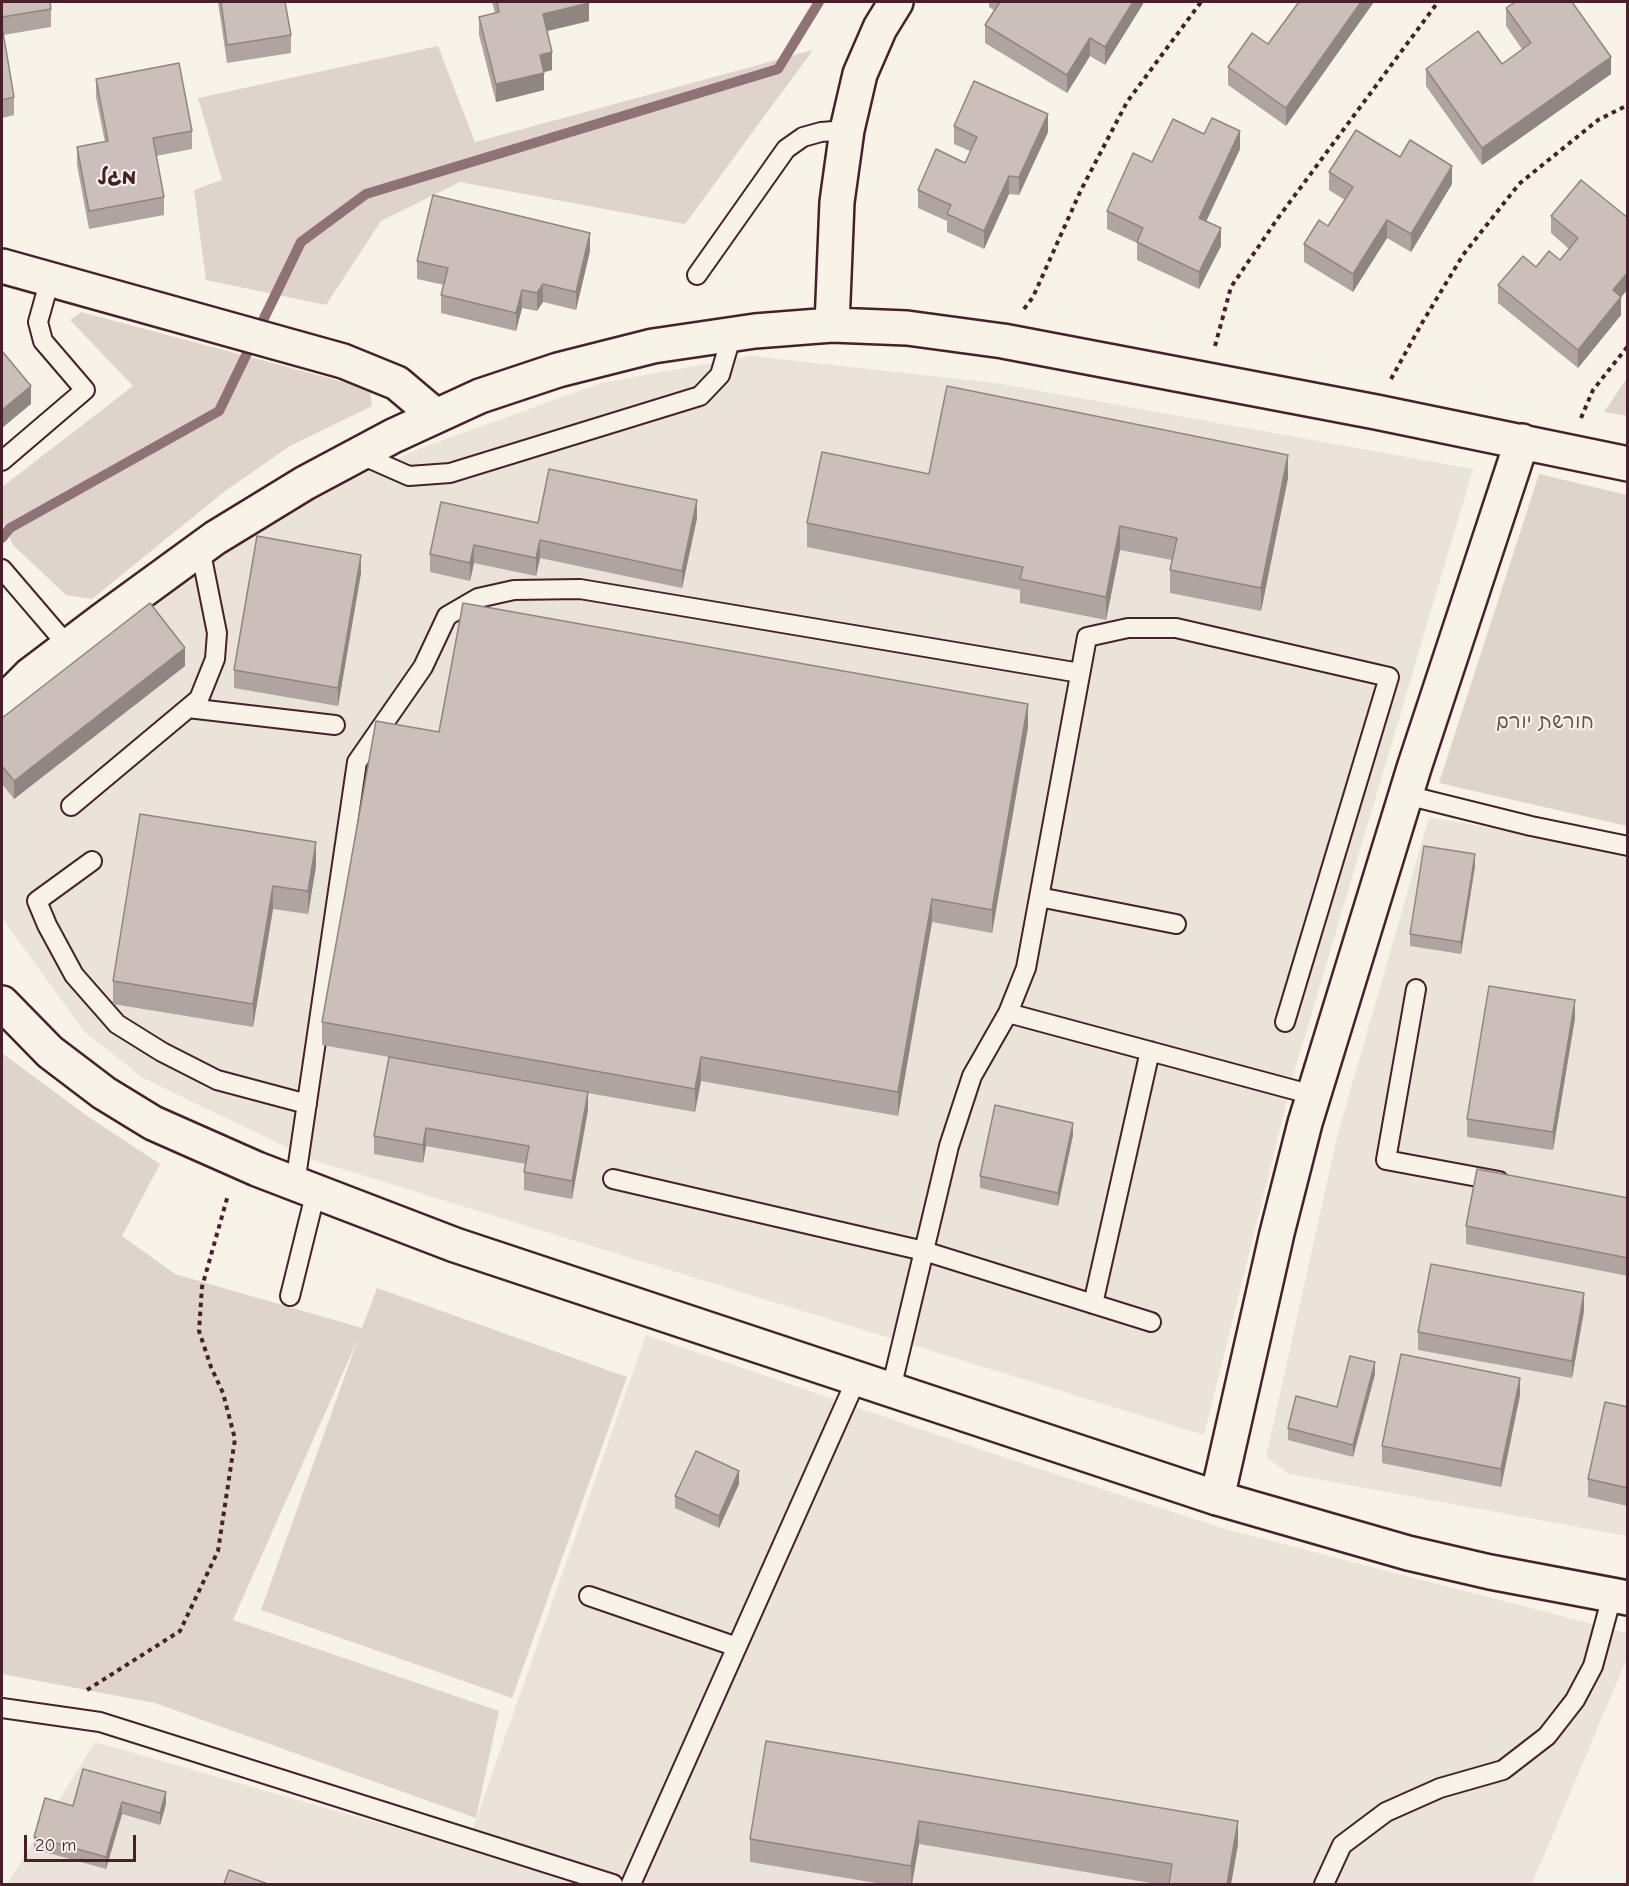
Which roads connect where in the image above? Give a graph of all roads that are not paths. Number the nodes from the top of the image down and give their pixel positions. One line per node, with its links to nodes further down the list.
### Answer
1 (896, 2): 2 (street)
2 (847, 130): 4 (lane); 6 (street)
3 (2, 266): 5 (street)
4 (697, 275)
5 (50, 279): 8 (street); 11 (lane)
6 (832, 325): 7 (street); 9 (street)
7 (732, 334): 8 (street); 10 (lane)
8 (436, 416): 10 (street)
9 (1522, 441): 12 (street); 20 (street)
10 (359, 454): 13 (street)
11 (2, 460)
12 (1628, 464)
13 (200, 549): 15 (street); 18 (lane)
14 (2, 569): 15 (lane)
15 (68, 646): 17 (street)
16 (1080, 673): 24 (lane); 29 (lane); 32 (lane)
17 (2, 703)
18 (188, 708): 19 (lane); 21 (lane)
19 (335, 725)
20 (1406, 795): 22 (lane); 31 (street)
21 (71, 806)
22 (1628, 846)
23 (93, 861): 32 (lane)
24 (1039, 897): 25 (lane); 28 (lane)
25 (1176, 924)
26 (1416, 989): 34 (lane)
27 (2, 1003): 35 (street)
28 (1008, 1013): 30 (lane); 36 (lane)
29 (1285, 1022)
30 (1150, 1051): 31 (lane); 38 (lane)
31 (1313, 1095): 42 (street)
32 (307, 1104): 35 (lane)
33 (612, 1179): 36 (lane)
34 (1513, 1183)
35 (306, 1187): 37 (lane); 40 (street)
36 (924, 1251): 38 (lane); 41 (lane)
37 (290, 1296)
38 (1094, 1304): 39 (lane)
39 (1151, 1322)
40 (857, 1378): 41 (street); 45 (lane)
41 (891, 1389): 42 (street)
42 (1217, 1498): 44 (street)
43 (589, 1596): 45 (lane)
44 (1620, 1597): 49 (lane)
45 (737, 1647): 48 (lane)
46 (2, 1708): 47 (lane)
47 (613, 1884)
48 (632, 1884)
49 (1324, 1884)

